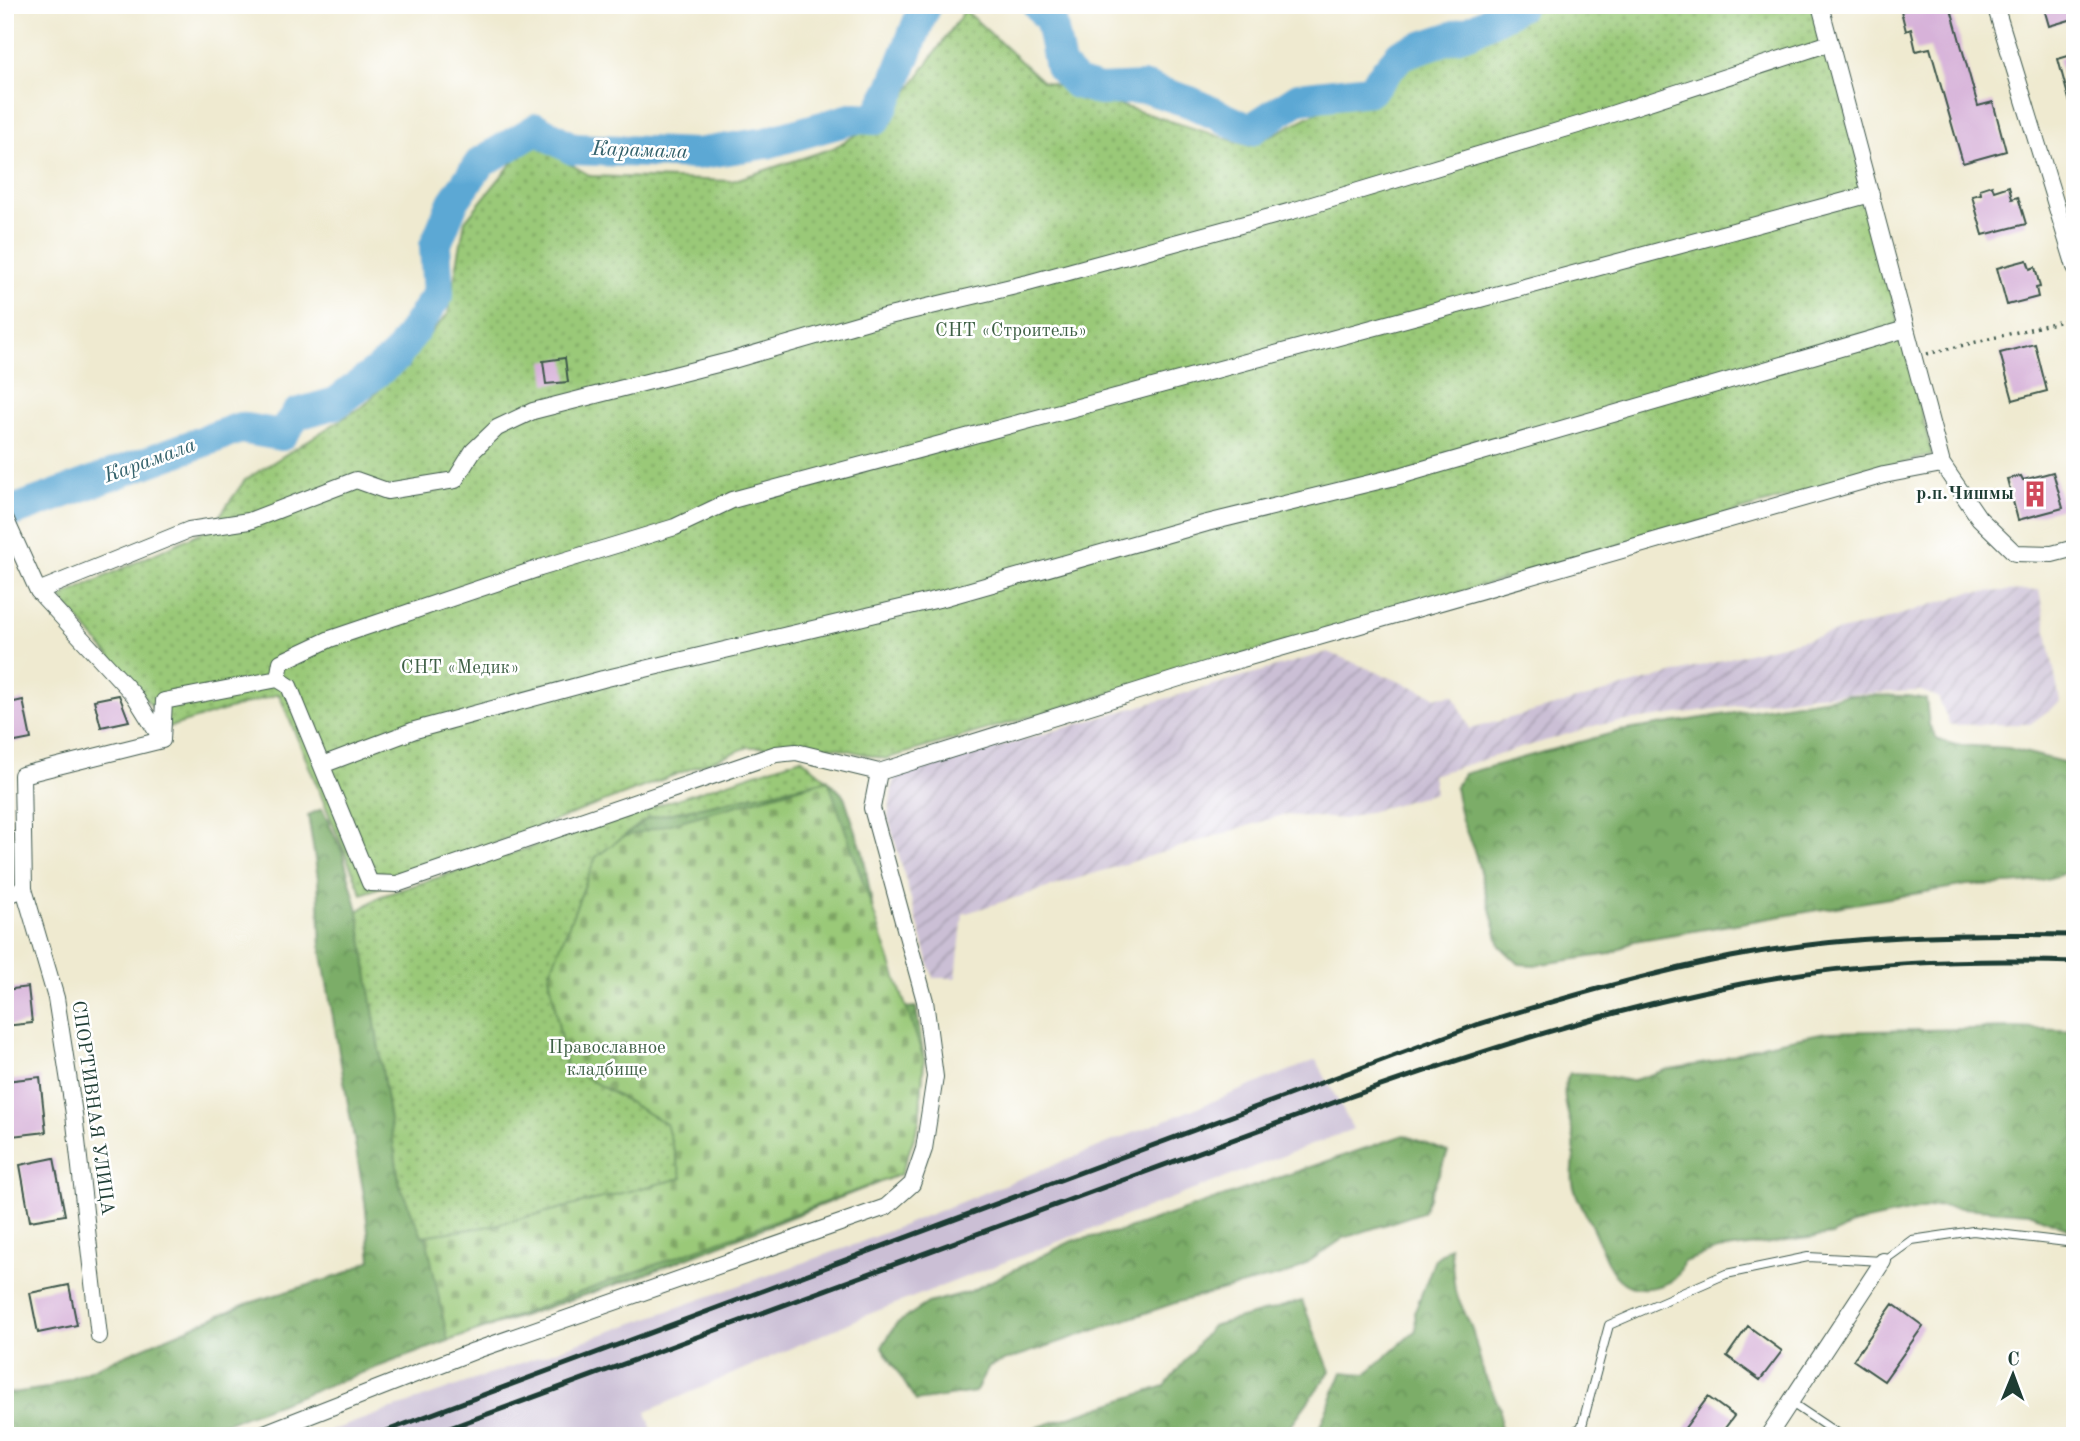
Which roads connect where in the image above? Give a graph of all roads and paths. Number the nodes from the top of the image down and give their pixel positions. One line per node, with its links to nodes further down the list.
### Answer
1 (1820, 5): 3 (street)
2 (1996, 5): 5 (street)
3 (1830, 43): 4 (street); 12 (street)
4 (1871, 194): 7 (street); 13 (street)
5 (2075, 267)
6 (2075, 318): 8 (path)
7 (1906, 329): 9 (street); 15 (street)
8 (1914, 357)
9 (1942, 464): 11 (street); 16 (street)
10 (8, 526): 12 (street)
11 (2075, 548)
12 (38, 591): 14 (street)
13 (278, 679): 14 (street); 15 (street)
14 (162, 740): 17 (street, СПОРТИВНАЯ УЛИЦА)
15 (322, 765): 16 (street)
16 (879, 772): 24 (street)
17 (24, 889): 18 (street); 21 (street, СПОРТИВНАЯ УЛИЦА)
18 (5, 896)
19 (2075, 1243): 20 (lane)
20 (1883, 1261): 22 (street); 23 (lane)
21 (99, 1336)
22 (1790, 1402): 25 (street); 26 (lane)
23 (1580, 1435)
24 (257, 1436)
25 (1768, 1436)
26 (1841, 1436)

